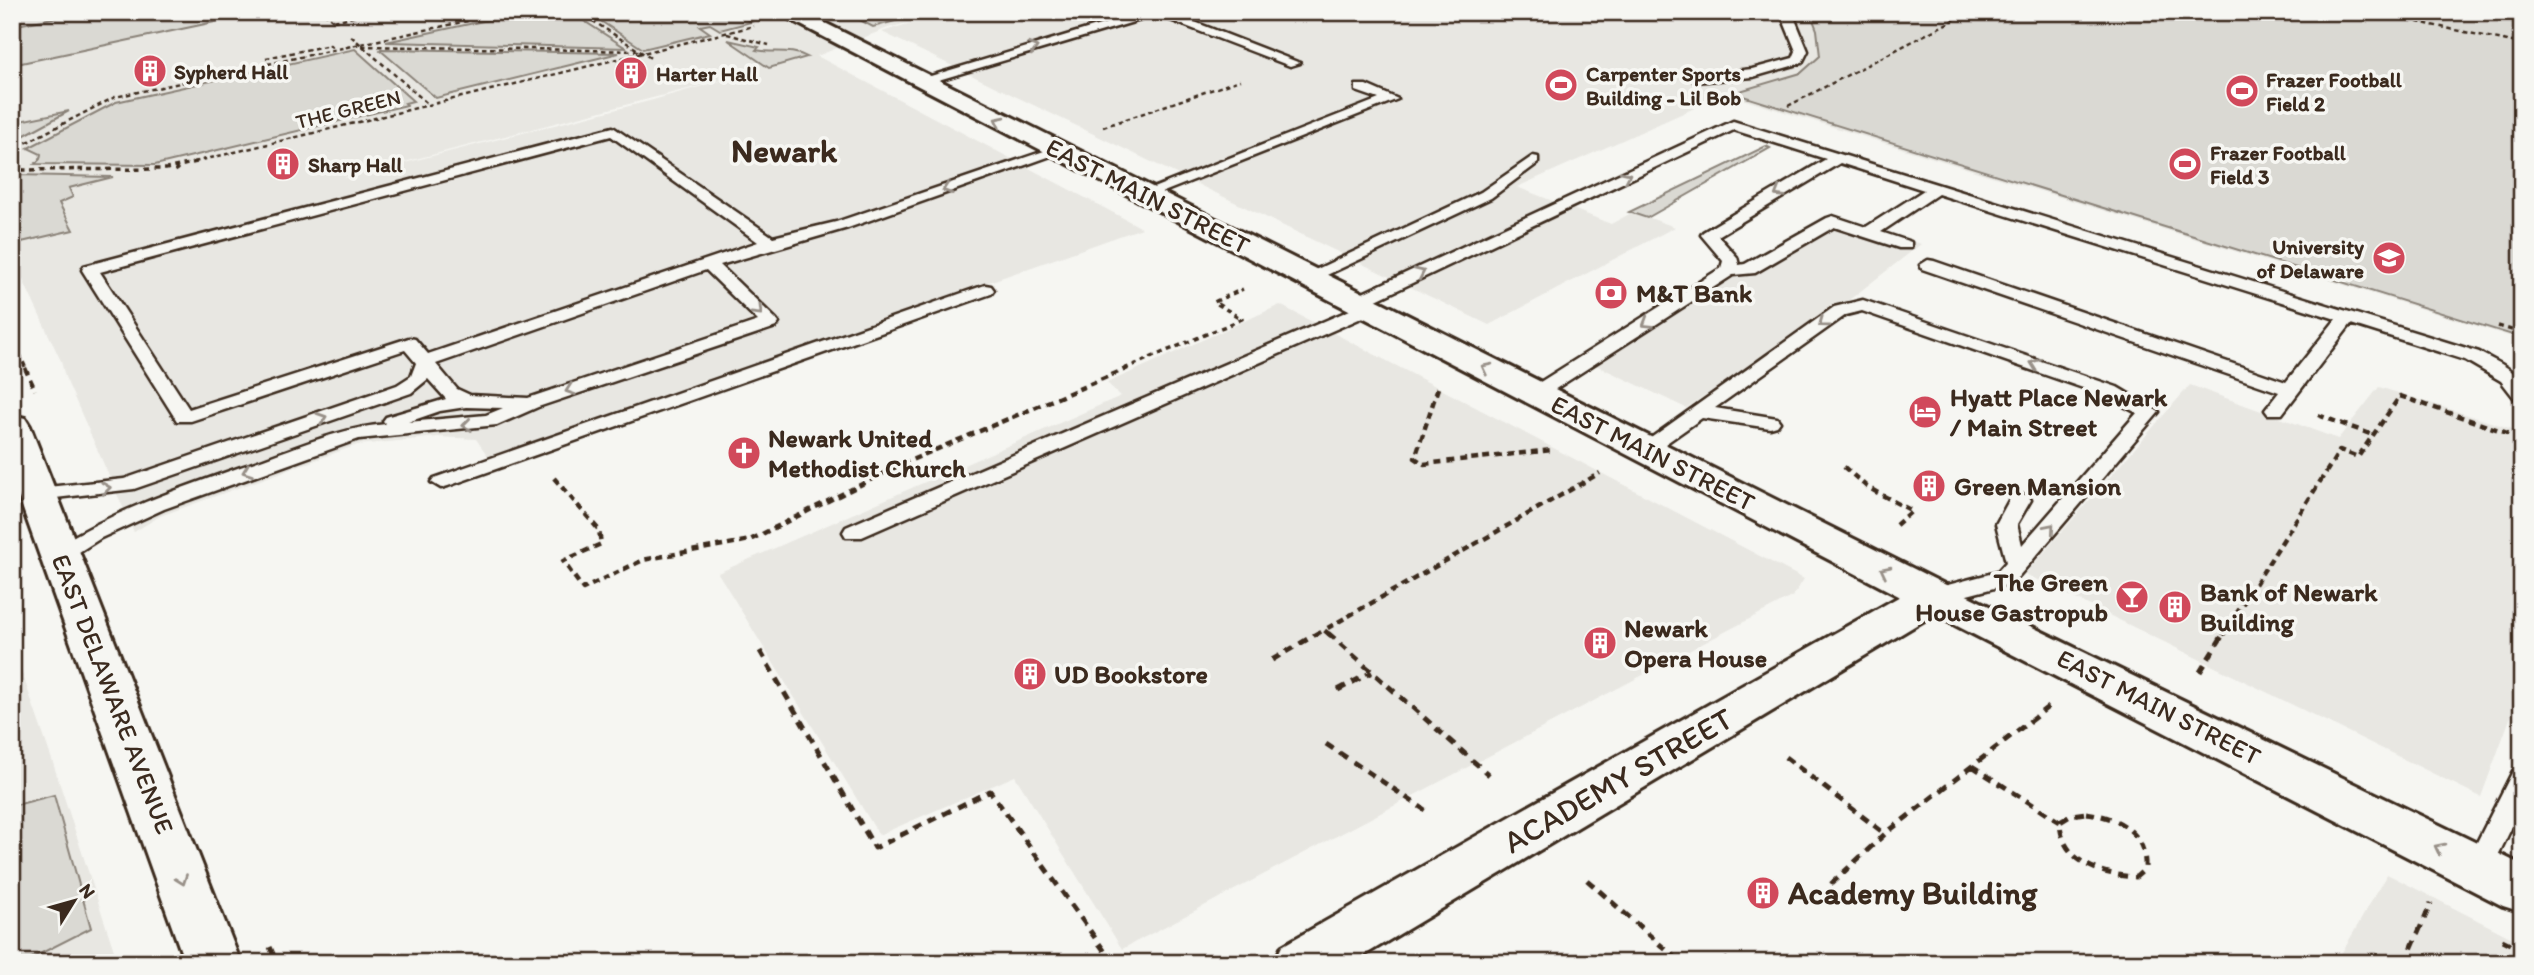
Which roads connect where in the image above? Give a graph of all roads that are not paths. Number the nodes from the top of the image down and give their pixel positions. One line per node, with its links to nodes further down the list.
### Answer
1 (1157, 12): 4 (lane); 6 (lane, one-way to 1)
2 (1786, 12): 5 (lane)
3 (774, 18): 6 (main road, EAST MAIN STREET)
4 (1293, 63)
5 (1699, 79)
6 (920, 81): 8 (main road, EAST MAIN STREET, one-way to 6)
7 (1361, 88): 12 (lane)
8 (1054, 149): 12 (main road, EAST MAIN STREET); 14 (lane, one-way to 14)
9 (1838, 158): 11 (lane); 18 (lane, one-way to 18); 21 (lane, one-way to 9)
10 (1533, 160): 19 (lane)
11 (1938, 187): 13 (lane); 22 (lane)
12 (1146, 194): 19 (main road, EAST MAIN STREET)
13 (1868, 233): 15 (lane); 18 (lane)
14 (770, 243): 16 (lane); 23 (lane)
15 (1905, 245)
16 (709, 263): 23 (lane); 27 (lane, one-way to 27)
17 (1928, 265): 22 (lane)
18 (1729, 270): 24 (lane, one-way to 24)
19 (1308, 276): 21 (main road, EAST MAIN STREET)
20 (985, 290): 33 (lane)
21 (1364, 305): 24 (main road, EAST MAIN STREET, one-way to 21); 36 (lane)
22 (2347, 317): 25 (lane)
23 (426, 361): 26 (lane); 34 (lane, one-way to 23)
24 (1535, 393): 32 (main road, EAST MAIN STREET)
25 (2522, 395)
26 (466, 401): 27 (lane); 31 (lane)
27 (531, 403): 31 (lane, one-way to 31)
28 (1700, 412): 29 (lane); 32 (lane); 38 (lane, one-way to 28)
29 (1770, 422)
30 (12, 426): 34 (main road, EAST DELAWARE AVENUE)
31 (356, 433): 37 (lane, one-way to 37)
32 (1644, 450): 39 (main road, EAST MAIN STREET, one-way to 32)
33 (441, 482)
34 (38, 494): 37 (main road, EAST DELAWARE AVENUE)
35 (2020, 500): 38 (lane)
36 (854, 532)
37 (60, 554): 43 (main road, EAST DELAWARE AVENUE, one-way to 43)
38 (2018, 564): 39 (lane)
39 (1933, 596): 41 (main road, EAST MAIN STREET, one-way to 39); 44 (main road, ACADEMY STREET)
40 (2522, 778): 41 (lane)
41 (2479, 868): 42 (main road, EAST MAIN STREET)
42 (2522, 890)
43 (213, 963)
44 (1301, 963)

